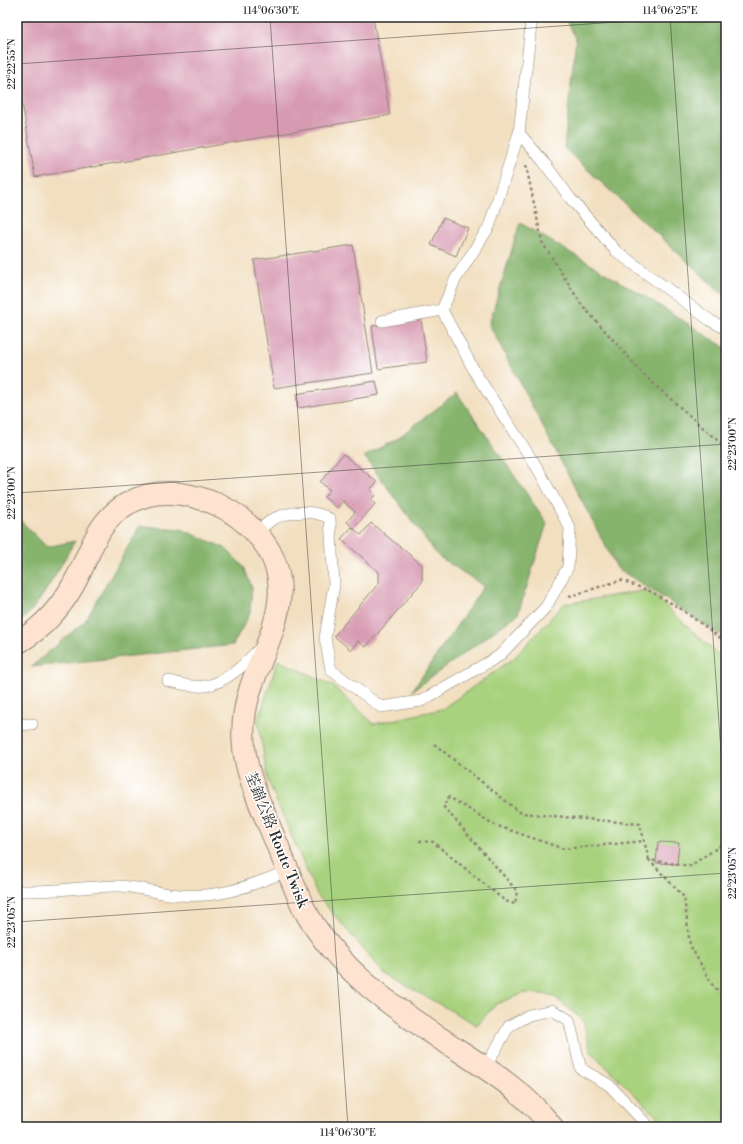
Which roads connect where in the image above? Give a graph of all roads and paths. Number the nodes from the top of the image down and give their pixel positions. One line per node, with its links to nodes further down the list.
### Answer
1 (526, 17): 2 (lane)
2 (519, 133): 4 (lane); 6 (lane)
3 (526, 164): 7 (path)
4 (442, 310): 5 (lane); 8 (lane)
5 (382, 321)
6 (726, 329)
7 (726, 448)
8 (256, 533): 10 (main road, 荃錦公路 Route Twisk); 11 (main road, 荃錦公路 Route Twisk)
9 (566, 593): 12 (path)
10 (271, 635): 13 (lane); 21 (main road, 荃錦公路 Route Twisk)
11 (17, 642)
12 (726, 642)
13 (168, 681)
14 (32, 724): 15 (lane)
15 (17, 725)
16 (434, 744): 18 (path)
17 (419, 841): 18 (path)
18 (644, 841): 20 (path)
19 (726, 842): 20 (path)
20 (649, 860): 23 (path)
21 (287, 871): 22 (lane); 24 (main road, 荃錦公路 Route Twisk)
22 (17, 891)
23 (726, 997)
24 (485, 1068): 25 (main road, 荃錦公路 Route Twisk); 26 (lane)
25 (552, 1127)
26 (649, 1127)

